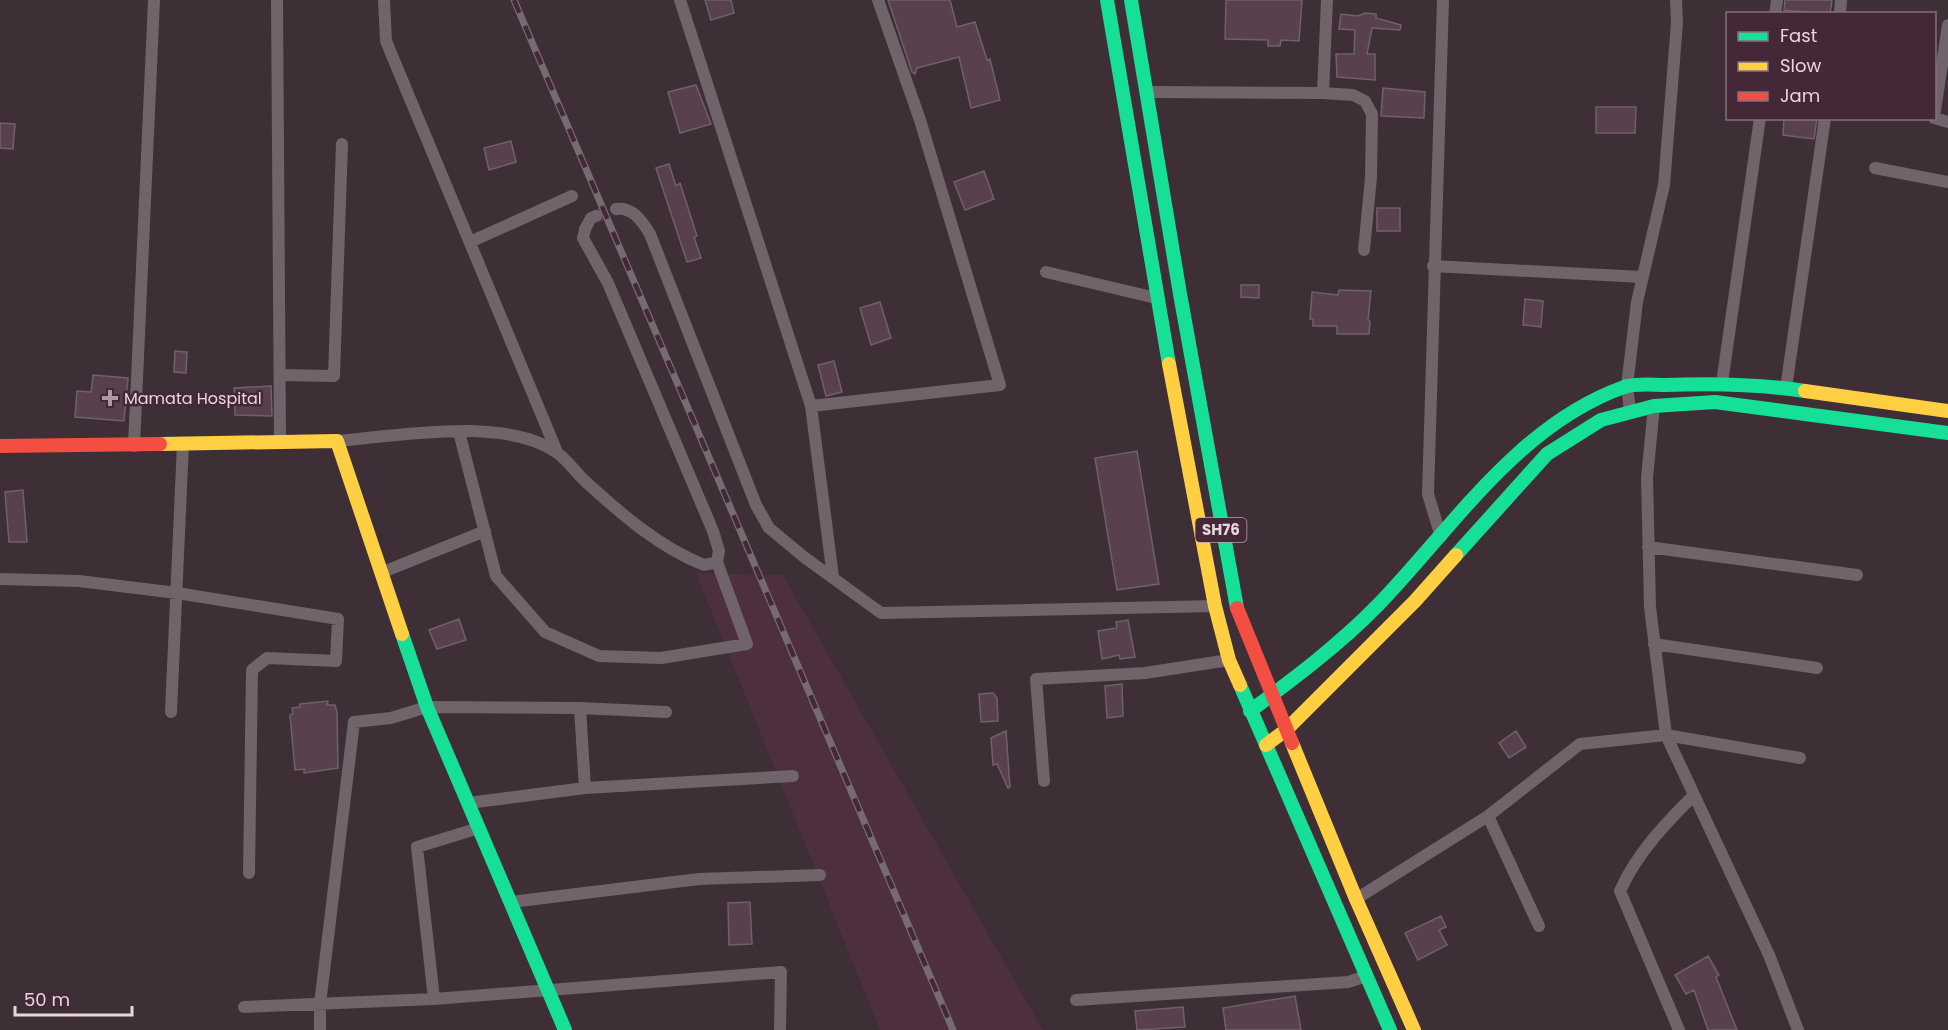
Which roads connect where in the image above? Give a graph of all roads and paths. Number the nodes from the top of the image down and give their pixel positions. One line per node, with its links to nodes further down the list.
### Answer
1 (154, 0): 45 (street)
2 (277, 0): 31 (street)
3 (384, 0): 25 (street)
4 (680, 0): 35 (street)
5 (878, 0): 35 (street)
6 (1107, 0): 30 (main road, SH76)
7 (1131, 0): 14 (main road, SH76)
8 (1327, 0): 15 (street)
9 (1443, 0): 27 (street)
10 (1676, 0): 29 (street)
11 (1948, 25): 12 (street)
12 (1946, 54): 13 (street)
13 (1938, 76): 16 (street)
14 (1149, 92): 15 (street); 60 (main road, SH76)
15 (1323, 93): 26 (street)
16 (1936, 97)
17 (1760, 120): 32 (street)
18 (1825, 120): 34 (street)
19 (342, 144): 31 (street)
20 (1875, 168): 21 (street)
21 (1948, 182)
22 (572, 196): 25 (street)
23 (616, 209): 53 (street)
24 (596, 216): 50 (street)
25 (470, 242): 46 (street)
26 (1364, 250)
27 (1433, 266): 29 (street); 48 (street)
28 (1046, 272): 30 (street)
29 (1642, 277): 33 (street)
30 (1156, 298): 56 (main road, SH76)
31 (280, 375): 41 (street)
32 (1722, 383): 33 (main road); 34 (main road)
33 (1627, 386): 37 (street); 48 (main road)
34 (1786, 388): 38 (main road)
35 (811, 406): 53 (street)
36 (1654, 406): 37 (main road); 40 (main road); 49 (street)
37 (1630, 411): 66 (main road)
38 (1948, 411)
39 (459, 432): 42 (street); 46 (street); 47 (street)
40 (1948, 433)
41 (280, 440): 42 (main road); 43 (main road)
42 (337, 441): 51 (main road)
43 (183, 443): 45 (main road); 55 (street)
44 (0, 446): 45 (main road)
45 (134, 446)
46 (557, 452): 50 (street)
47 (485, 531): 50 (street); 51 (street)
48 (1441, 537): 60 (main road)
49 (1648, 547): 52 (street); 57 (street)
50 (717, 561)
51 (383, 572): 61 (main road)
52 (1857, 575)
53 (833, 577): 56 (street)
54 (0, 579): 55 (street)
55 (177, 593): 64 (street); 77 (street)
56 (1215, 606): 58 (main road, SH76)
57 (1654, 644): 59 (street); 67 (street)
58 (1229, 660): 63 (main road, SH76); 71 (street)
59 (1817, 668)
60 (1271, 695): 63 (main road); 66 (main road, SH76)
61 (427, 707): 62 (street); 74 (main road); 86 (street)
62 (580, 708): 65 (street); 72 (street)
63 (1250, 711): 68 (main road, SH76)
64 (171, 712)
65 (666, 712)
66 (1286, 730): 68 (main road); 79 (main road, SH76)
67 (1666, 735): 69 (street); 73 (street); 75 (street)
68 (1266, 745): 82 (main road, SH76)
69 (1800, 758)
70 (793, 776): 72 (street)
71 (1044, 781)
72 (585, 788): 74 (street)
73 (1694, 795): 93 (street); 94 (street)
74 (468, 803): 76 (main road)
75 (1488, 816): 79 (street); 81 (street)
76 (479, 828): 80 (main road); 84 (street)
77 (249, 873)
78 (820, 875): 80 (street)
79 (1356, 899): 92 (main road, SH76)
80 (511, 902): 83 (main road)
81 (1539, 926)
82 (1367, 976): 85 (street); 91 (main road, SH76)
83 (549, 992): 84 (street); 89 (main road); 90 (street)
84 (434, 999): 86 (street)
85 (1076, 1000)
86 (320, 1004): 87 (street); 88 (street)
87 (244, 1007)
88 (320, 1030)
89 (565, 1030)
90 (780, 1030)
91 (1390, 1030)
92 (1414, 1030)
93 (1679, 1030)
94 (1798, 1030)

